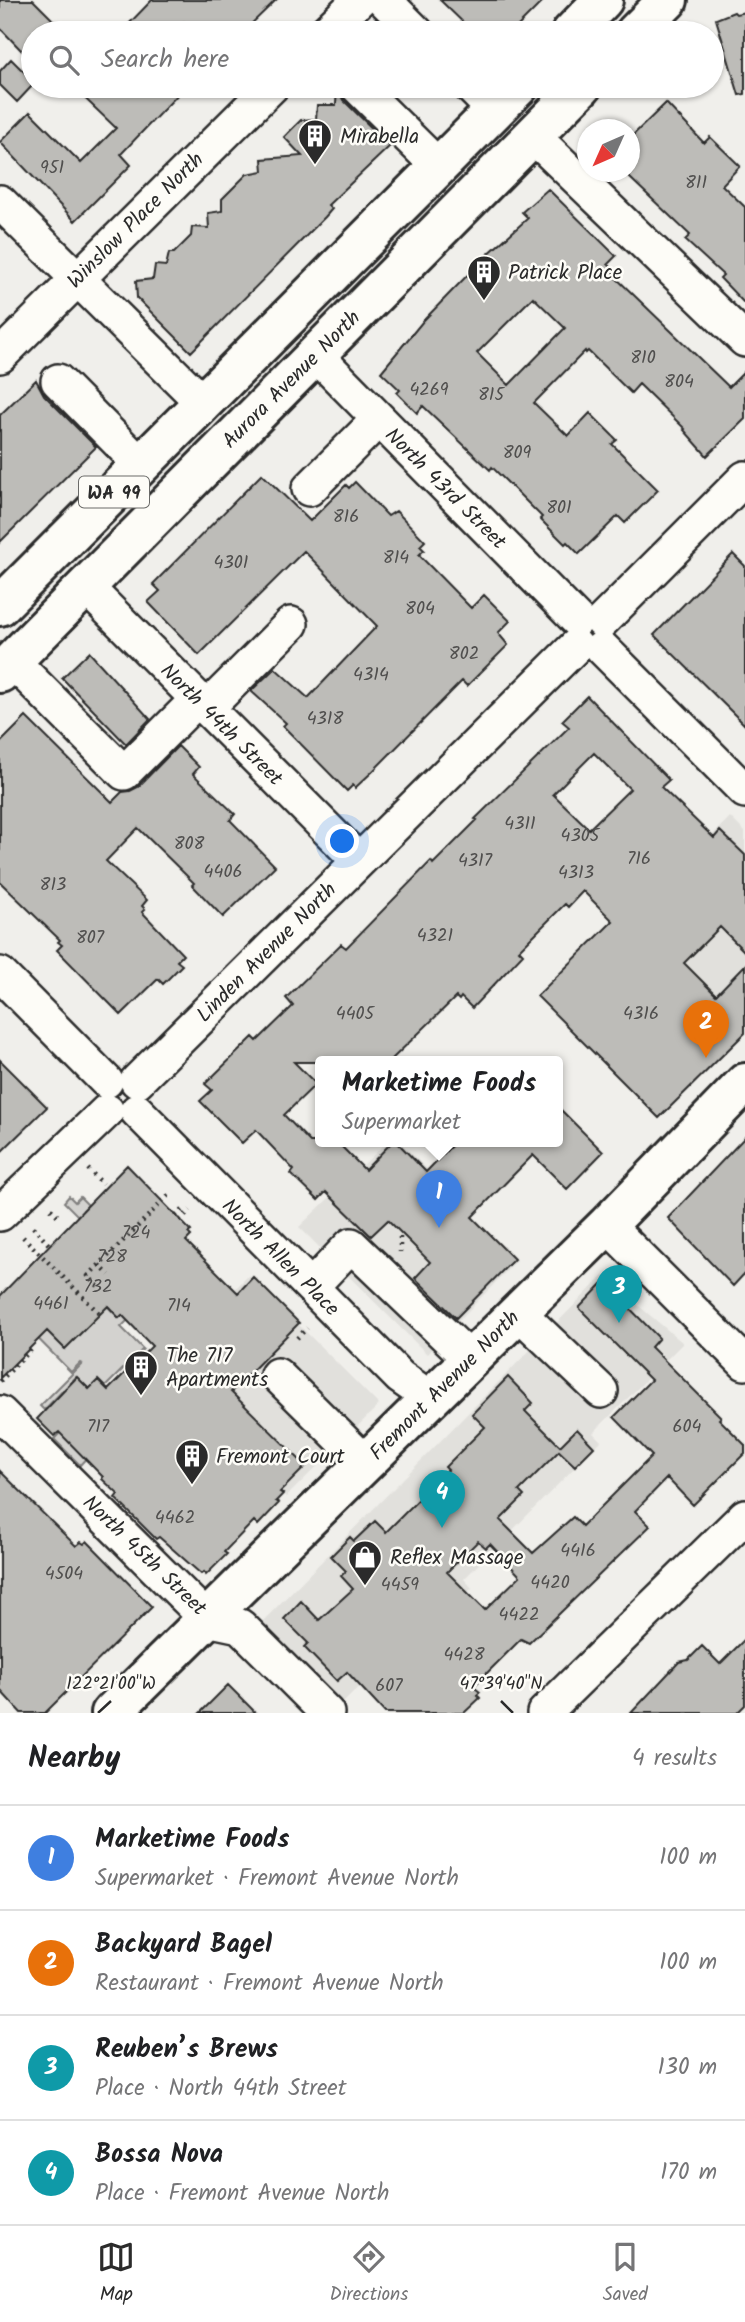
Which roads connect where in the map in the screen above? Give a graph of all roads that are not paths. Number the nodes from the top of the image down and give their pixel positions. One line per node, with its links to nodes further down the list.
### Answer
1 (359, 0): 5 (street)
2 (384, 0): 6 (street)
3 (603, 0): 7 (main road)
4 (667, 0): 8 (main road)
5 (338, 21)
6 (405, 21)
7 (582, 21)
8 (647, 21)
9 (260, 98): 16 (street, Winslow Place North)
10 (369, 98): 14 (street)
11 (491, 98): 14 (main road, WA 99)
12 (570, 98): 13 (main road, Aurora Avenue North / WA 99)
13 (533, 136): 17 (street); 18 (main road, Aurora Avenue North / WA 99)
14 (439, 167): 21 (main road, WA 99)
15 (0, 202): 16 (street)
16 (77, 278): 19 (street, Winslow Place North); 21 (street)
17 (745, 340)
18 (316, 355): 22 (street, North 43rd Street); 26 (main road, Aurora Avenue North / WA 99)
19 (0, 356)
20 (58, 382): 23 (street)
21 (202, 403): 23 (main road, WA 99)
22 (379, 419): 25 (street); 29 (street, North 43rd Street)
23 (141, 465): 27 (main road, WA 99)
24 (745, 478): 29 (street, Linden Avenue North)
25 (309, 489)
26 (86, 587): 30 (main road, Aurora Avenue North / WA 99); 31 (street, North 44th Street)
27 (0, 606)
28 (291, 624): 31 (street)
29 (589, 634): 32 (street, North 43rd Street); 33 (street, Linden Avenue North)
30 (6, 667): 31 (street)
31 (202, 703): 33 (street, North 44th Street)
32 (745, 791)
33 (358, 860): 36 (street, Linden Avenue North)
34 (0, 974): 36 (street, North Allen Place)
35 (745, 1083): 38 (main road, Fremont Avenue North)
36 (122, 1096): 37 (street, Linden Avenue North); 39 (street, North Allen Place)
37 (0, 1214)
38 (607, 1224): 40 (main road, Fremont Avenue North); 42 (street)
39 (311, 1287): 41 (street); 45 (street, North Allen Place)
40 (518, 1312): 41 (main road, Fremont Avenue North); 44 (street)
41 (470, 1359): 45 (main road, Fremont Avenue North)
42 (745, 1363)
43 (277, 1375): 47 (street)
44 (601, 1391)
45 (430, 1398): 47 (main road, Fremont Avenue North)
46 (0, 1413): 49 (street, North 45th Street)
47 (365, 1462): 49 (main road, Fremont Avenue North)
48 (745, 1516): 52 (street)
49 (207, 1619): 50 (main road, Fremont Avenue North); 51 (street, North 45th Street)
50 (111, 1713)
51 (327, 1713)
52 (544, 1713)

